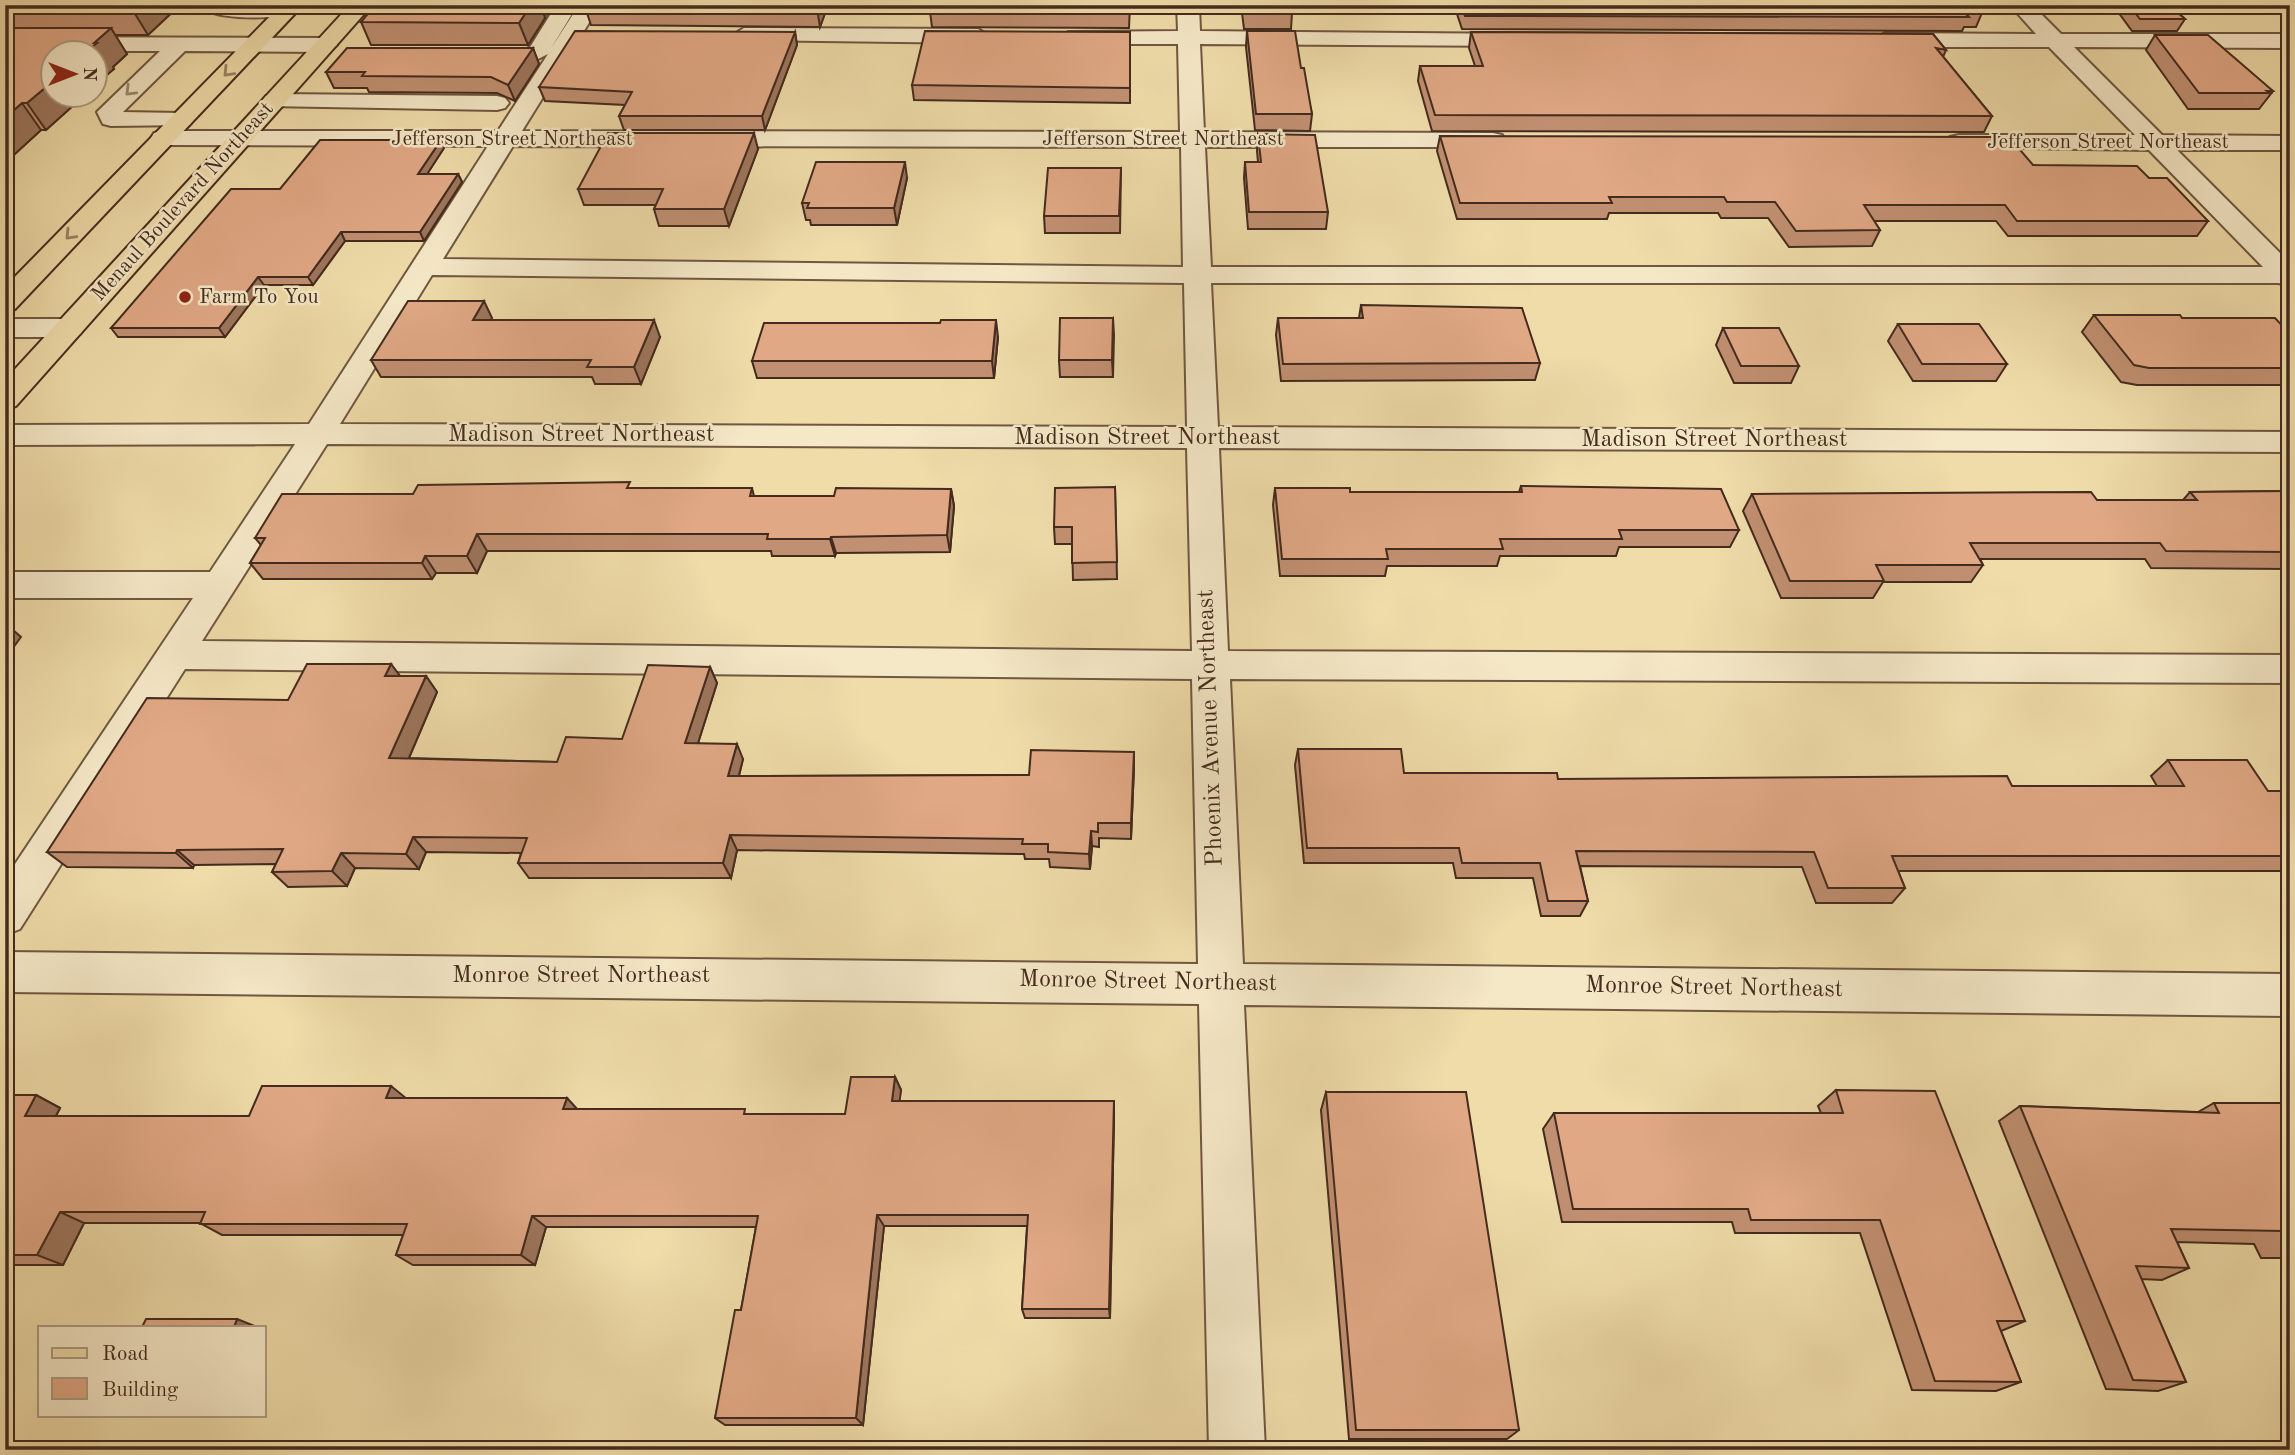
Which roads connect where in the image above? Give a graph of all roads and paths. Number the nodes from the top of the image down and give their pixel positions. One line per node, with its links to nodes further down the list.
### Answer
1 (226, 5): 5 (street)
2 (362, 5): 18 (main road, Menaul Boulevard Northeast)
3 (396, 5): 20 (street)
4 (2020, 5): 13 (street)
5 (290, 8): 17 (main road)
6 (1188, 21): 10 (street); 11 (street); 26 (street, Phoenix Avenue Northeast)
7 (586, 25): 24 (street)
8 (722, 35): 9 (street)
9 (999, 37)
10 (1054, 37)
11 (1543, 38)
12 (1861, 40): 13 (street)
13 (2055, 40): 14 (street); 29 (street)
14 (2290, 41)
15 (5, 44): 16 (street)
16 (180, 44): 17 (street); 21 (street, one-way to 21)
17 (255, 44): 18 (street); 21 (main road, one-way to 21)
18 (329, 51): 19 (main road, Menaul Boulevard Northeast)
19 (274, 101): 20 (street); 25 (main road, Menaul Boulevard Northeast)
20 (497, 103): 23 (street)
21 (181, 120): 22 (main road)
22 (163, 138): 25 (street, Jefferson Street Northeast); 34 (main road, one-way to 34)
23 (465, 138): 24 (street, Jefferson Street Northeast); 25 (street, Jefferson Street Northeast)
24 (503, 138): 26 (street, Jefferson Street Northeast); 31 (street)
25 (239, 139): 36 (main road, Menaul Boulevard Northeast)
26 (1192, 139): 27 (street, Jefferson Street Northeast); 32 (street, Phoenix Avenue Northeast)
27 (1511, 140)
28 (1940, 142): 29 (street, Jefferson Street Northeast)
29 (2154, 142): 30 (street, Jefferson Street Northeast); 33 (street)
30 (2290, 143)
31 (422, 267): 32 (street); 38 (street)
32 (1197, 275): 33 (street); 40 (street, Phoenix Avenue Northeast)
33 (2288, 276)
34 (5, 303)
35 (5, 328): 36 (street)
36 (69, 328): 37 (main road, Menaul Boulevard Northeast)
37 (5, 399)
38 (318, 434): 39 (street, Madison Street Northeast); 40 (street, Madison Street Northeast); 43 (street)
39 (5, 435)
40 (1202, 438): 41 (street, Madison Street Northeast); 45 (street, Phoenix Avenue Northeast)
41 (2290, 442)
42 (5, 585): 43 (street)
43 (220, 585): 44 (street)
44 (175, 655): 45 (street); 47 (street)
45 (1209, 665): 46 (street); 49 (street, Phoenix Avenue Northeast)
46 (2290, 669)
47 (5, 916)
48 (5, 972): 49 (street, Monroe Street Northeast)
49 (1220, 982): 50 (street, Monroe Street Northeast); 51 (street, Phoenix Avenue Northeast)
50 (2290, 995)
51 (1237, 1450)

